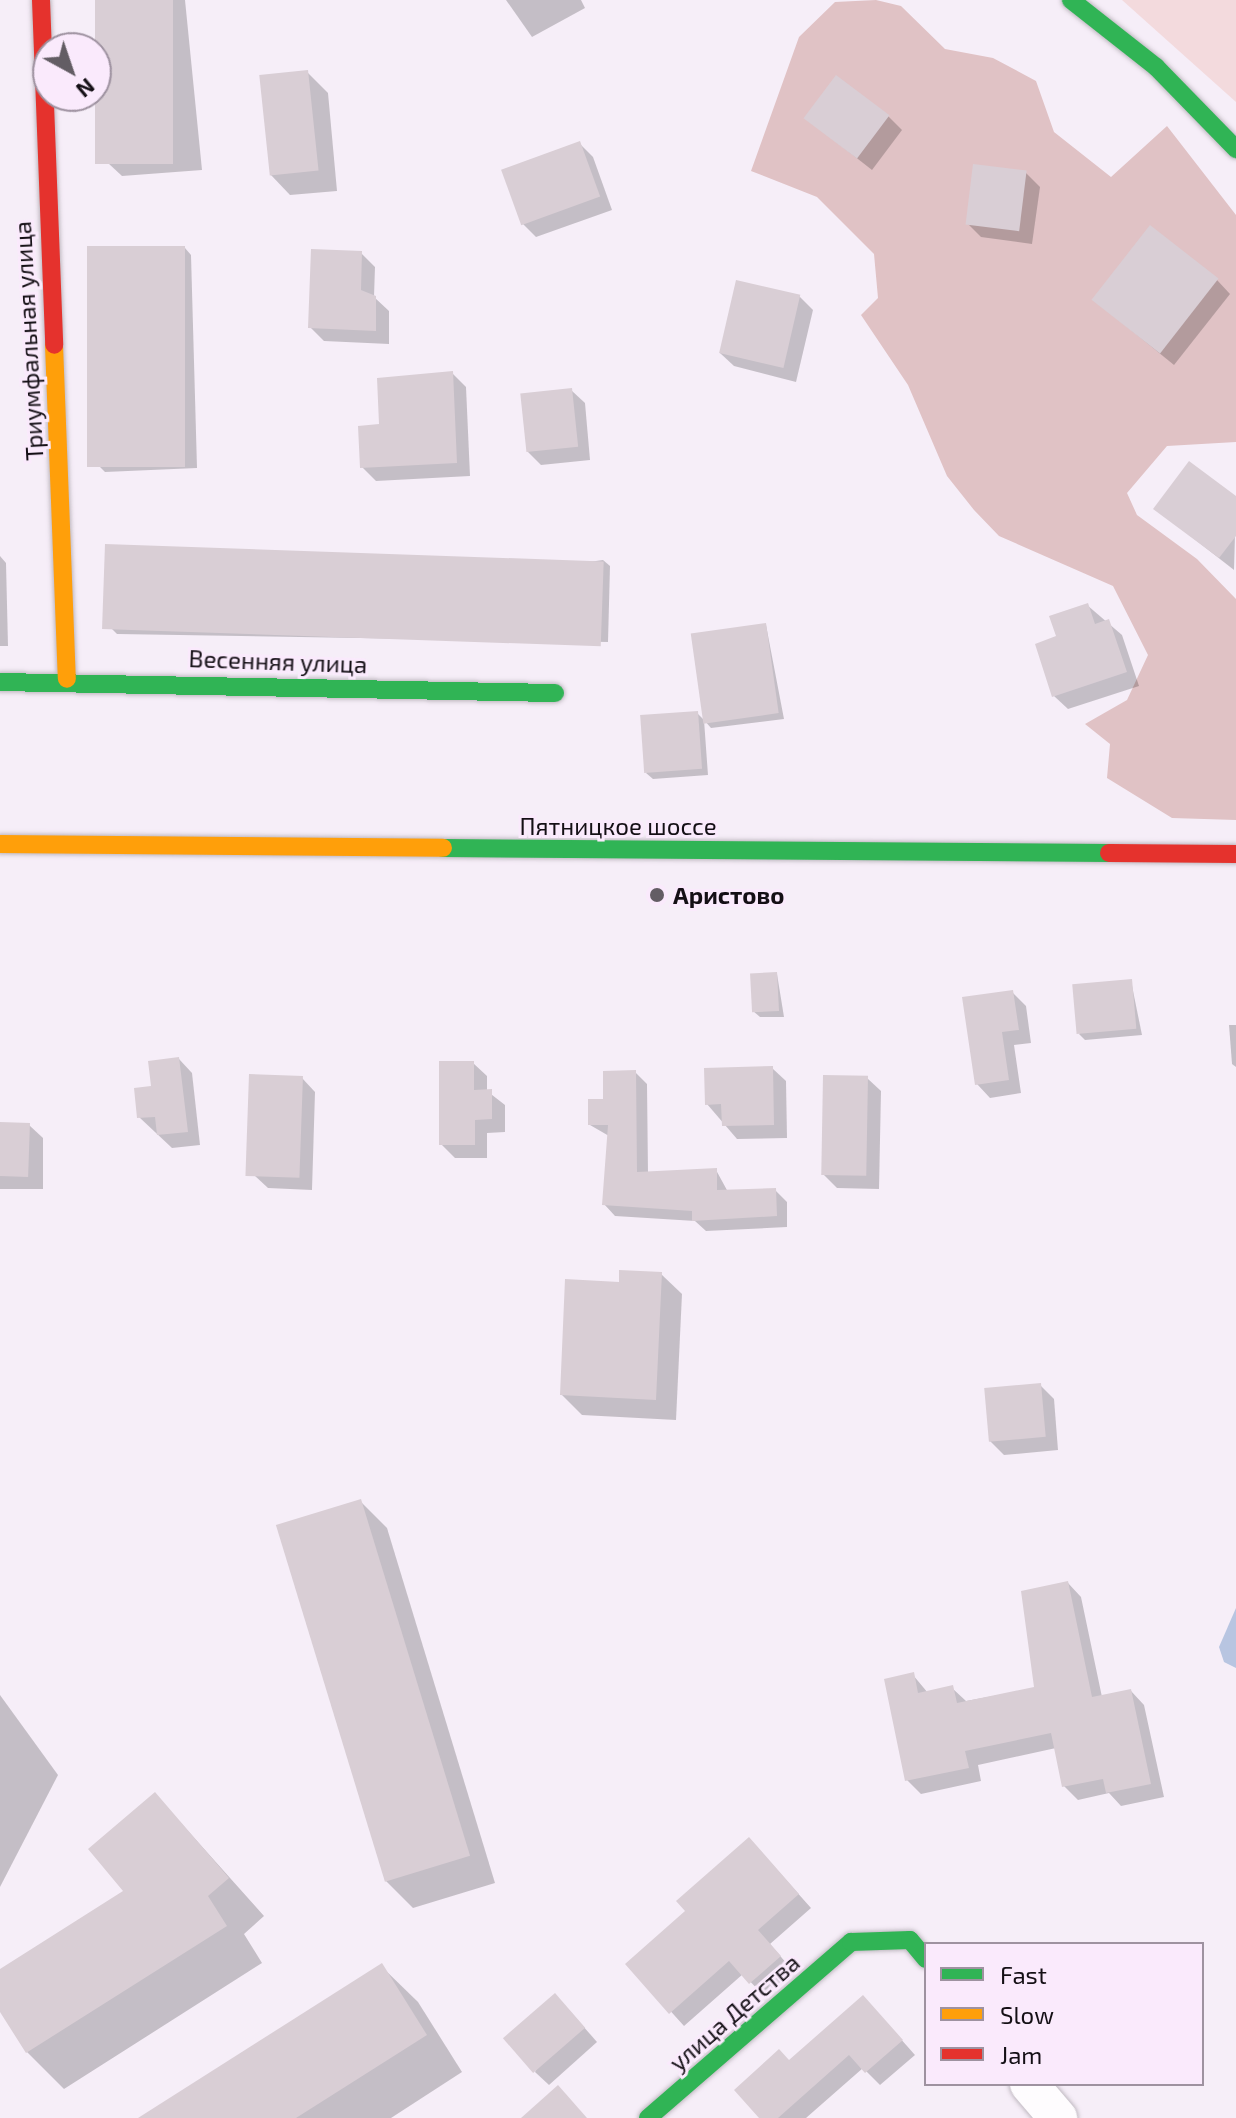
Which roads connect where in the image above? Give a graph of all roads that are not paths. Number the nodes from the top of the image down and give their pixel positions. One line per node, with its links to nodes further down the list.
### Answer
1 (41, 0): 4 (street, Триумфальная улица)
2 (1071, 0): 3 (street)
3 (1236, 149)
4 (67, 679): 5 (street, Весенняя улица); 6 (street, Весенняя улица)
5 (0, 682)
6 (555, 693)
7 (0, 844): 8 (street, Пятницкое шоссе)
8 (1236, 854)
9 (924, 1957): 11 (street, улица Детства)
10 (1031, 2086): 12 (street)
11 (648, 2118)
12 (1058, 2118)

